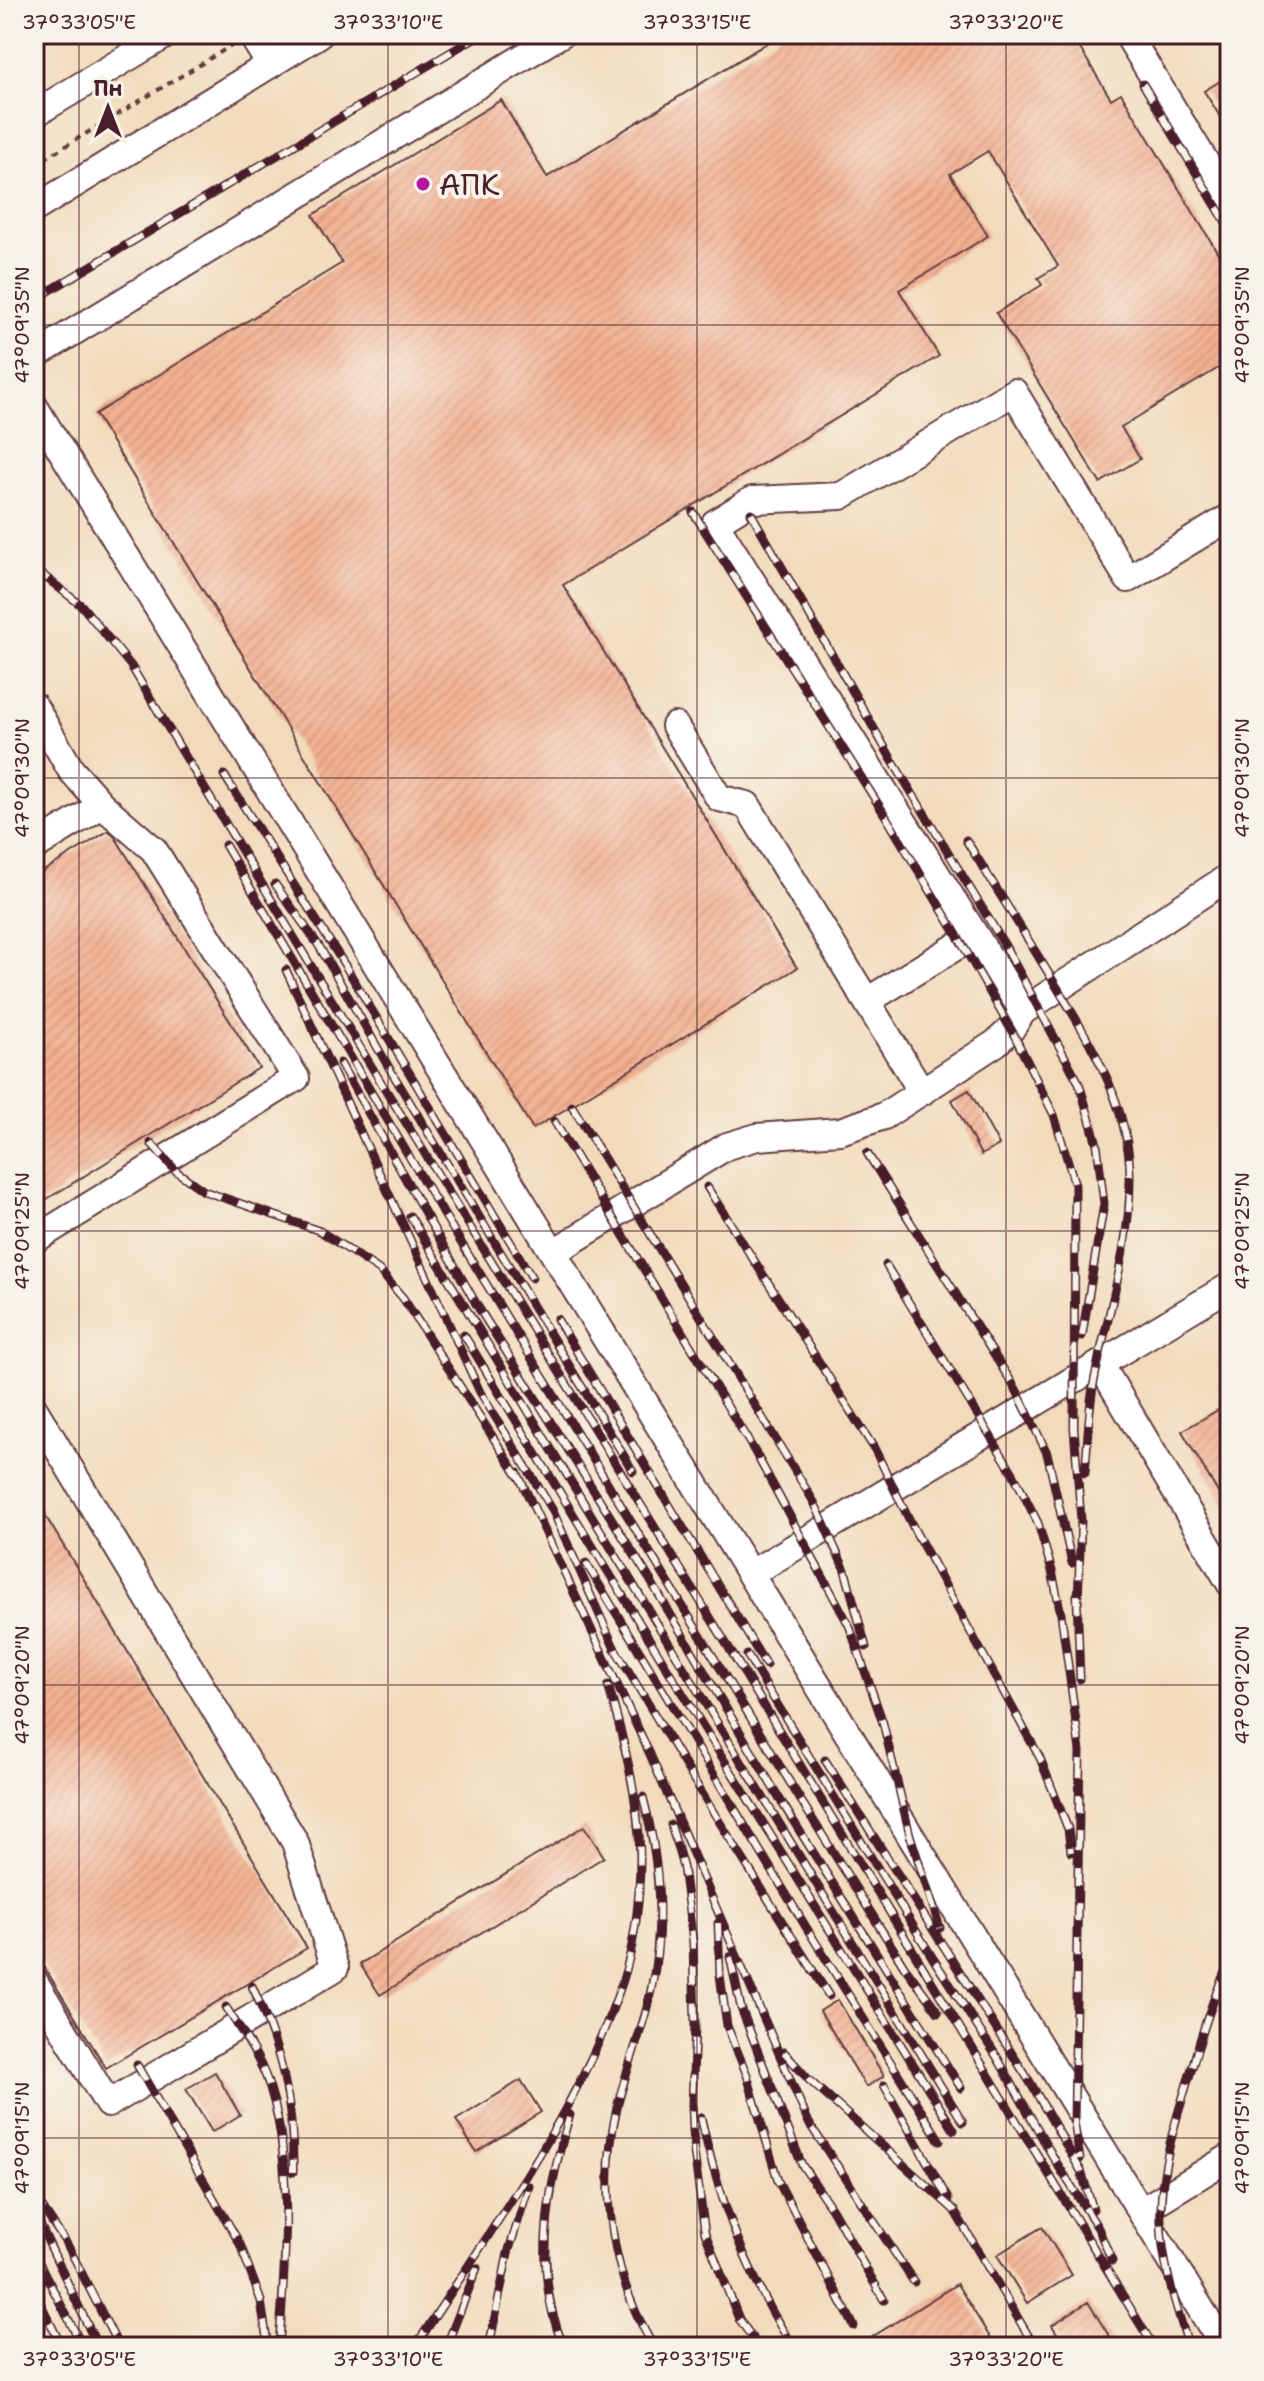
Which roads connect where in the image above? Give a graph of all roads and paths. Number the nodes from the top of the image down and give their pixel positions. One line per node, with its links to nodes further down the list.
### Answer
1 (167, 34): 7 (lane)
2 (320, 34): 6 (lane)
3 (561, 34): 13 (lane)
4 (1127, 34): 11 (lane)
5 (244, 38): 6 (lane); 8 (path)
6 (270, 65): 9 (lane)
7 (34, 114)
8 (34, 165)
9 (91, 174): 10 (lane); 12 (lane)
10 (34, 193)
11 (1230, 202)
12 (34, 209)
13 (34, 356)
14 (34, 406): 26 (lane)
15 (1230, 517): 21 (lane)
16 (34, 706): 18 (lane)
17 (675, 726): 22 (lane)
18 (102, 805): 19 (lane); 25 (lane)
19 (34, 847)
20 (1230, 876): 23 (lane)
21 (975, 935): 22 (lane); 23 (lane)
22 (867, 1001): 24 (lane)
23 (1023, 1011): 24 (lane)
24 (922, 1092): 26 (lane)
25 (34, 1240)
26 (554, 1252): 30 (lane)
27 (1230, 1286): 28 (lane)
28 (1100, 1364): 30 (lane); 31 (lane)
29 (34, 1409): 32 (lane)
30 (750, 1574): 34 (lane)
31 (1230, 1583)
32 (34, 1981)
33 (1230, 2157): 34 (lane)
34 (1141, 2211): 35 (lane)
35 (1224, 2347)

